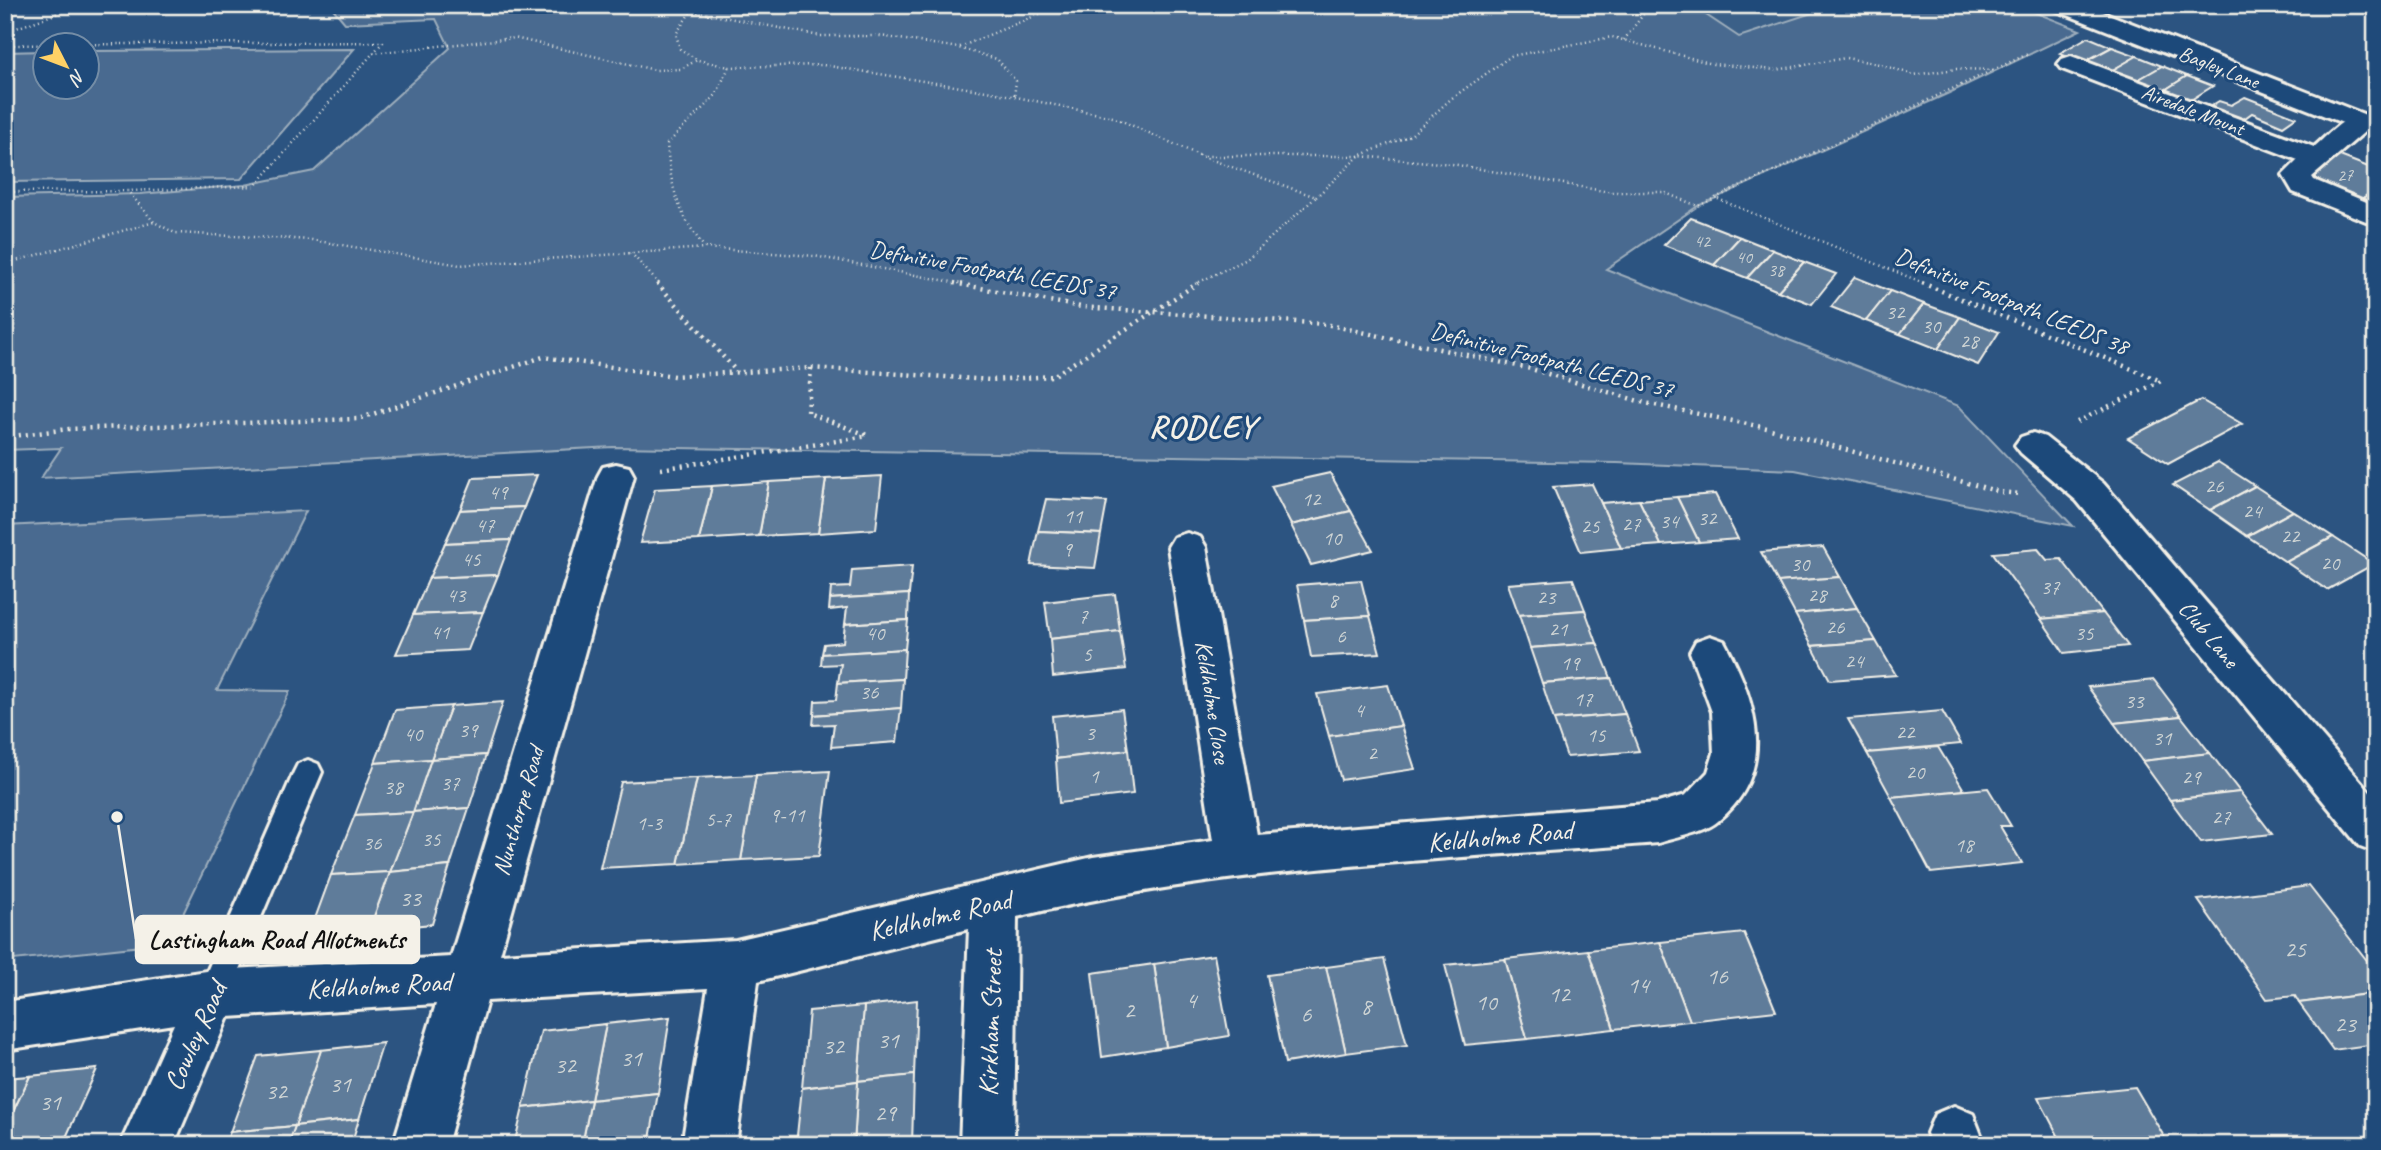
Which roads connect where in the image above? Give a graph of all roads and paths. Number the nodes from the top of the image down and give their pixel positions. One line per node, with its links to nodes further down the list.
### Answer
1 (81, 5): 7 (path)
2 (695, 5): 6 (path)
3 (1061, 5): 10 (path)
4 (1634, 5): 8 (path)
5 (2063, 5): 18 (street, Bagley Lane)
6 (693, 10): 10 (path); 13 (path)
7 (5, 32)
8 (1624, 40): 16 (path); 20 (path)
9 (5, 46): 12 (path)
10 (960, 48): 17 (path)
11 (2038, 50): 16 (path)
12 (373, 53): 13 (path); 22 (path)
13 (698, 60): 15 (path)
14 (2071, 64): 21 (street, Airedale Mount)
15 (729, 67): 17 (path); 28 (path)
16 (1997, 70): 25 (path)
17 (1014, 97): 19 (path)
18 (2368, 125): 21 (street)
19 (1201, 156): 20 (path); 24 (path)
20 (1359, 156): 24 (path); 25 (path)
21 (2315, 157): 26 (street)
22 (128, 191): 23 (path); 27 (path)
23 (5, 192)
24 (1316, 197): 31 (path)
25 (1718, 199): 35 (path, Definitive Footpath LEEDS 38)
26 (2376, 216)
27 (154, 222): 29 (path, Definitive Footpath LEEDS 37); 30 (path)
28 (705, 248): 29 (path, Definitive Footpath LEEDS 37); 31 (path, Definitive Footpath LEEDS 37)
29 (630, 253): 33 (path)
30 (5, 264)
31 (1154, 312): 32 (path); 37 (path, Definitive Footpath LEEDS 37)
32 (811, 368): 33 (path); 36 (path)
33 (738, 372): 34 (path)
34 (5, 437)
35 (2033, 445): 37 (street, Club Lane)
36 (616, 476): 45 (street, Nunthorpe Road)
37 (2090, 492): 41 (street, Club Lane)
38 (1187, 547): 42 (street, Keldholme Close)
39 (1710, 652): 42 (street, Keldholme Road)
40 (308, 772): 46 (lane, Cowley Road)
41 (2376, 832)
42 (1238, 857): 43 (street, Keldholme Road)
43 (994, 902): 44 (street, Keldholme Road); 51 (street, Kirkham Street)
44 (736, 963): 45 (street, Keldholme Road); 50 (street)
45 (469, 979): 46 (street, Keldholme Road); 49 (street, Nunthorpe Road)
46 (213, 994): 47 (street, Keldholme Road); 48 (street, Cowley Road)
47 (5, 1026)
48 (148, 1145)
49 (420, 1145)
50 (709, 1145)
51 (987, 1145)

